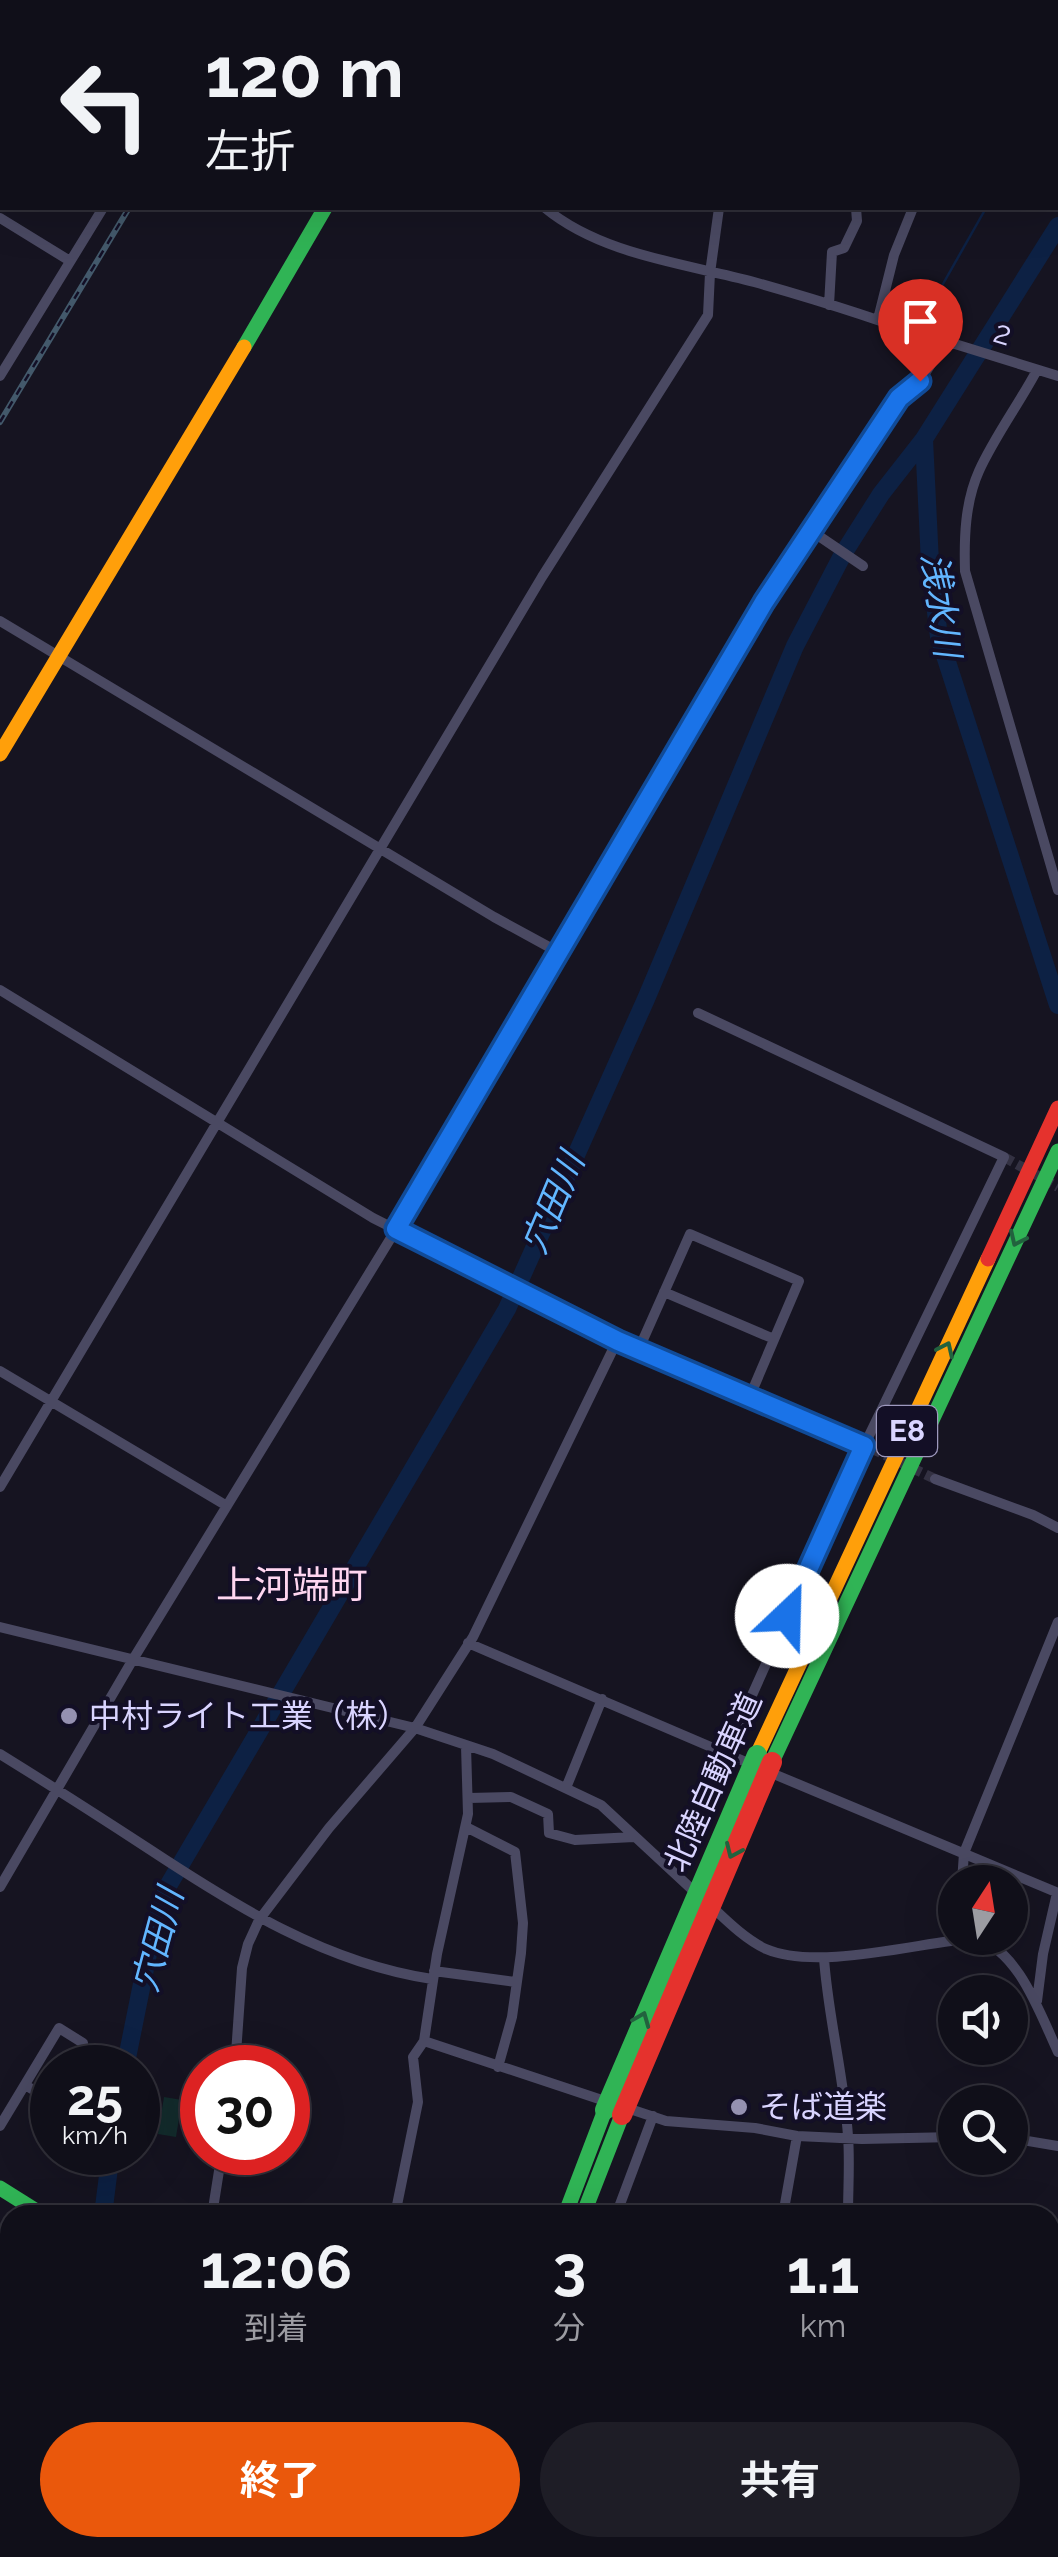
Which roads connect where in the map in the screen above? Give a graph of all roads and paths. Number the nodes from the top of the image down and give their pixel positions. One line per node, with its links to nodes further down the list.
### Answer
1 (102, 210): 8 (street)
2 (324, 210): 21 (main road)
3 (550, 210): 9 (street, 2)
4 (718, 210): 9 (street)
5 (856, 210): 10 (street)
6 (912, 210): 11 (street)
7 (0, 218): 8 (street)
8 (70, 261): 14 (street)
9 (710, 273): 10 (street, 2); 23 (street)
10 (828, 305): 11 (street, 2)
11 (878, 319): 12 (street, 2)
12 (950, 344): 15 (street, 2); 18 (street)
13 (0, 350): 14 (street)
14 (12, 357): 16 (street)
15 (1036, 370): 17 (street, 2); 24 (street)
16 (0, 376)
17 (1058, 376)
18 (812, 531): 19 (street); 25 (street)
19 (863, 566)
20 (0, 621): 21 (street)
21 (59, 656): 22 (main road); 23 (street)
22 (0, 754)
23 (381, 850): 25 (street); 29 (street)
24 (1058, 890)
25 (560, 953): 31 (street)
26 (0, 990): 29 (street)
27 (698, 1013): 40 (street)
28 (1058, 1108): 54 (main road, 北陸自動車道 / E8, one-way to 28)
29 (216, 1123): 31 (street); 38 (street)
30 (1058, 1151): 54 (main road, 北陸自動車道 / E8, one-way to 54)
31 (396, 1229): 34 (street); 43 (street)
32 (664, 1292): 33 (street); 33 (street); 35 (street)
33 (774, 1339): 37 (street)
34 (618, 1341): 35 (street); 47 (street)
35 (638, 1350): 37 (street)
36 (0, 1371): 38 (street)
37 (750, 1396): 40 (street)
38 (49, 1400): 42 (street); 43 (street)
39 (852, 1439): 40 (street)
40 (864, 1446): 52 (street)
41 (935, 1479): 44 (street)
42 (0, 1486)
43 (227, 1506): 48 (street)
44 (1058, 1528)
45 (1058, 1622): 60 (street)
46 (0, 1627): 48 (street)
47 (468, 1643): 49 (street); 50 (street)
48 (132, 1661): 50 (street); 56 (street)
49 (602, 1699): 52 (street); 55 (street)
50 (416, 1728): 51 (street); 64 (street)
51 (466, 1746): 55 (street); 57 (street)
52 (726, 1753): 60 (street)
53 (0, 1754): 56 (street)
54 (764, 1759): 92 (main road, 北陸自動車道 / E8, bridge)
55 (566, 1788): 59 (street)
56 (58, 1790): 62 (street); 64 (street)
57 (468, 1798): 58 (street); 59 (street)
58 (466, 1827): 68 (street); 69 (street)
59 (635, 1836): 67 (street)
60 (964, 1854): 61 (street); 63 (street)
61 (963, 1865)
62 (0, 1887)
63 (1058, 1893): 70 (street)
64 (260, 1920): 68 (street); 74 (street)
65 (938, 1941): 67 (street)
66 (1002, 1955): 70 (street)
67 (824, 1958): 84 (street)
68 (433, 1975): 69 (street); 71 (street)
69 (516, 1982): 76 (street)
70 (1038, 2001): 75 (street)
71 (424, 2040): 76 (street); 91 (street)
72 (49, 2045): 73 (street)
73 (83, 2045)
74 (237, 2045)
75 (1058, 2052)
76 (498, 2067): 80 (street)
77 (30, 2077): 78 (street)
78 (25, 2085): 79 (street); 81 (street)
79 (30, 2088)
80 (653, 2116): 82 (street); 93 (street)
81 (0, 2126)
82 (797, 2136): 84 (street); 94 (street)
83 (938, 2137): 84 (street)
84 (849, 2138): 95 (street)
85 (1028, 2141): 86 (street)
86 (1058, 2146)
87 (218, 2175): 90 (street)
88 (0, 2188): 89 (main road)
89 (27, 2205)
90 (214, 2205)
91 (397, 2205)
92 (573, 2205)
93 (620, 2205)
94 (785, 2205)
95 (848, 2205)

